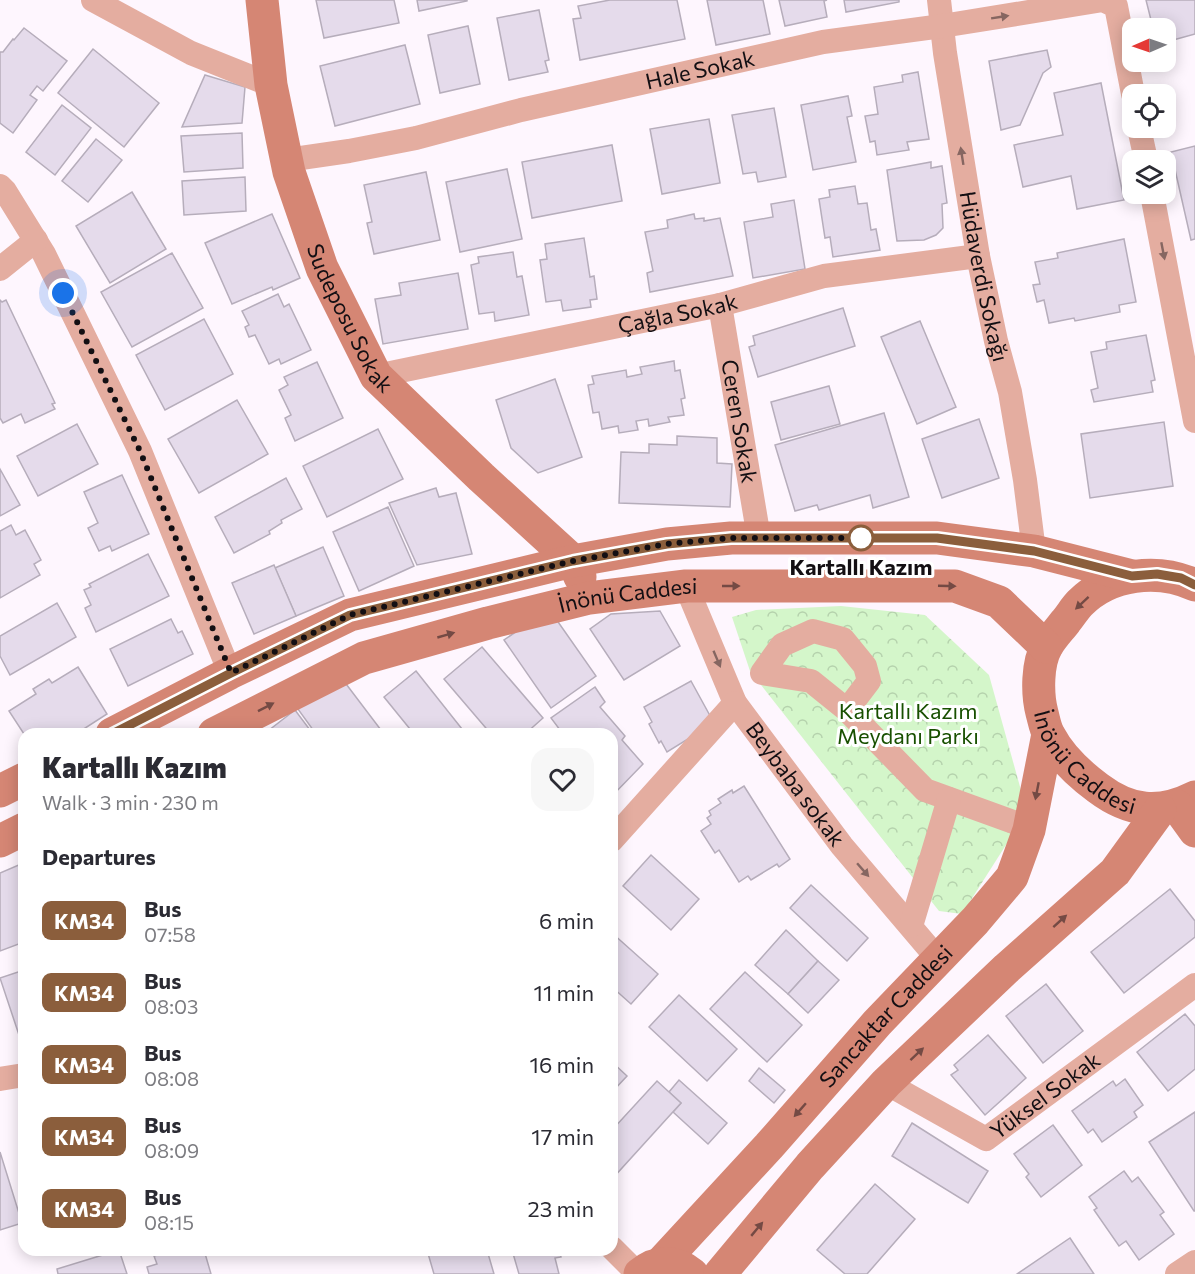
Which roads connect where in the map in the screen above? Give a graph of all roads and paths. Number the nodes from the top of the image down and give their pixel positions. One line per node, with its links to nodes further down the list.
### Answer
1 (93, 0): 6 (street)
2 (262, 0): 6 (street, Sudeposu Sokak)
3 (939, 0): 4 (street, Hüdaverdi Sokağı)
4 (942, 26): 5 (street, Hale Sokak, one-way to 5); 7 (street, Hale Sokak); 11 (street, Hüdaverdi Sokağı, one-way to 4)
5 (1131, 84)
6 (271, 86): 7 (street, Sudeposu Sokak)
7 (286, 160): 14 (street, Sudeposu Sokak)
8 (0, 186): 10 (street)
9 (1154, 204): 15 (street, one-way to 15)
10 (36, 240): 12 (street); 24 (street)
11 (978, 256): 13 (street, Çağla Sokak); 17 (street, Hüdaverdi Sokağı)
12 (0, 269)
13 (720, 305): 14 (street, Çağla Sokak); 16 (street, Ceren Sokak)
14 (376, 376): 18 (street, Sudeposu Sokak)
15 (1195, 421)
16 (759, 538): 17 (street, İnönü Caddesi); 18 (street, İnönü Caddesi)
17 (1034, 551): 19 (street, İnönü Caddesi)
18 (573, 561): 22 (street); 24 (street, İnönü Caddesi)
19 (1132, 576): 20 (street, İnönü Caddesi); 23 (street, İnönü Caddesi, one-way to 23)
20 (1195, 585)
21 (686, 586): 22 (street, İnönü Caddesi); 23 (street, İnönü Caddesi, one-way to 23); 25 (street, Beybaba sokak, one-way to 25)
22 (589, 598): 28 (street, İnönü Caddesi, one-way to 22)
23 (1046, 647): 29 (street, İnönü Caddesi)
24 (231, 673): 27 (street, İnönü Caddesi)
25 (735, 704): 34 (street); 36 (street, Beybaba sokak, one-way to 36)
26 (847, 710): 30 (street)
27 (124, 728)
28 (225, 728)
29 (1048, 734): 31 (street, İnönü Caddesi); 37 (street, Sancaktar Caddesi, one-way to 37)
30 (949, 800): 32 (street); 36 (street)
31 (1182, 811): 41 (street, Sancaktar Caddesi, one-way to 31)
32 (1019, 824)
33 (18, 832): 35 (street)
34 (618, 833)
35 (0, 841)
36 (911, 926): 37 (street, Beybaba sokak)
37 (938, 959): 44 (street, Sancaktar Caddesi, one-way to 44)
38 (1195, 985): 41 (street, Yüksel Sokak)
39 (18, 1076): 40 (street)
40 (0, 1079)
41 (886, 1083): 46 (street, Sancaktar Caddesi, one-way to 41)
42 (618, 1252): 44 (street)
43 (1195, 1262): 47 (street)
44 (646, 1270): 45 (street)
45 (692, 1274)
46 (720, 1274)
47 (1177, 1274)

